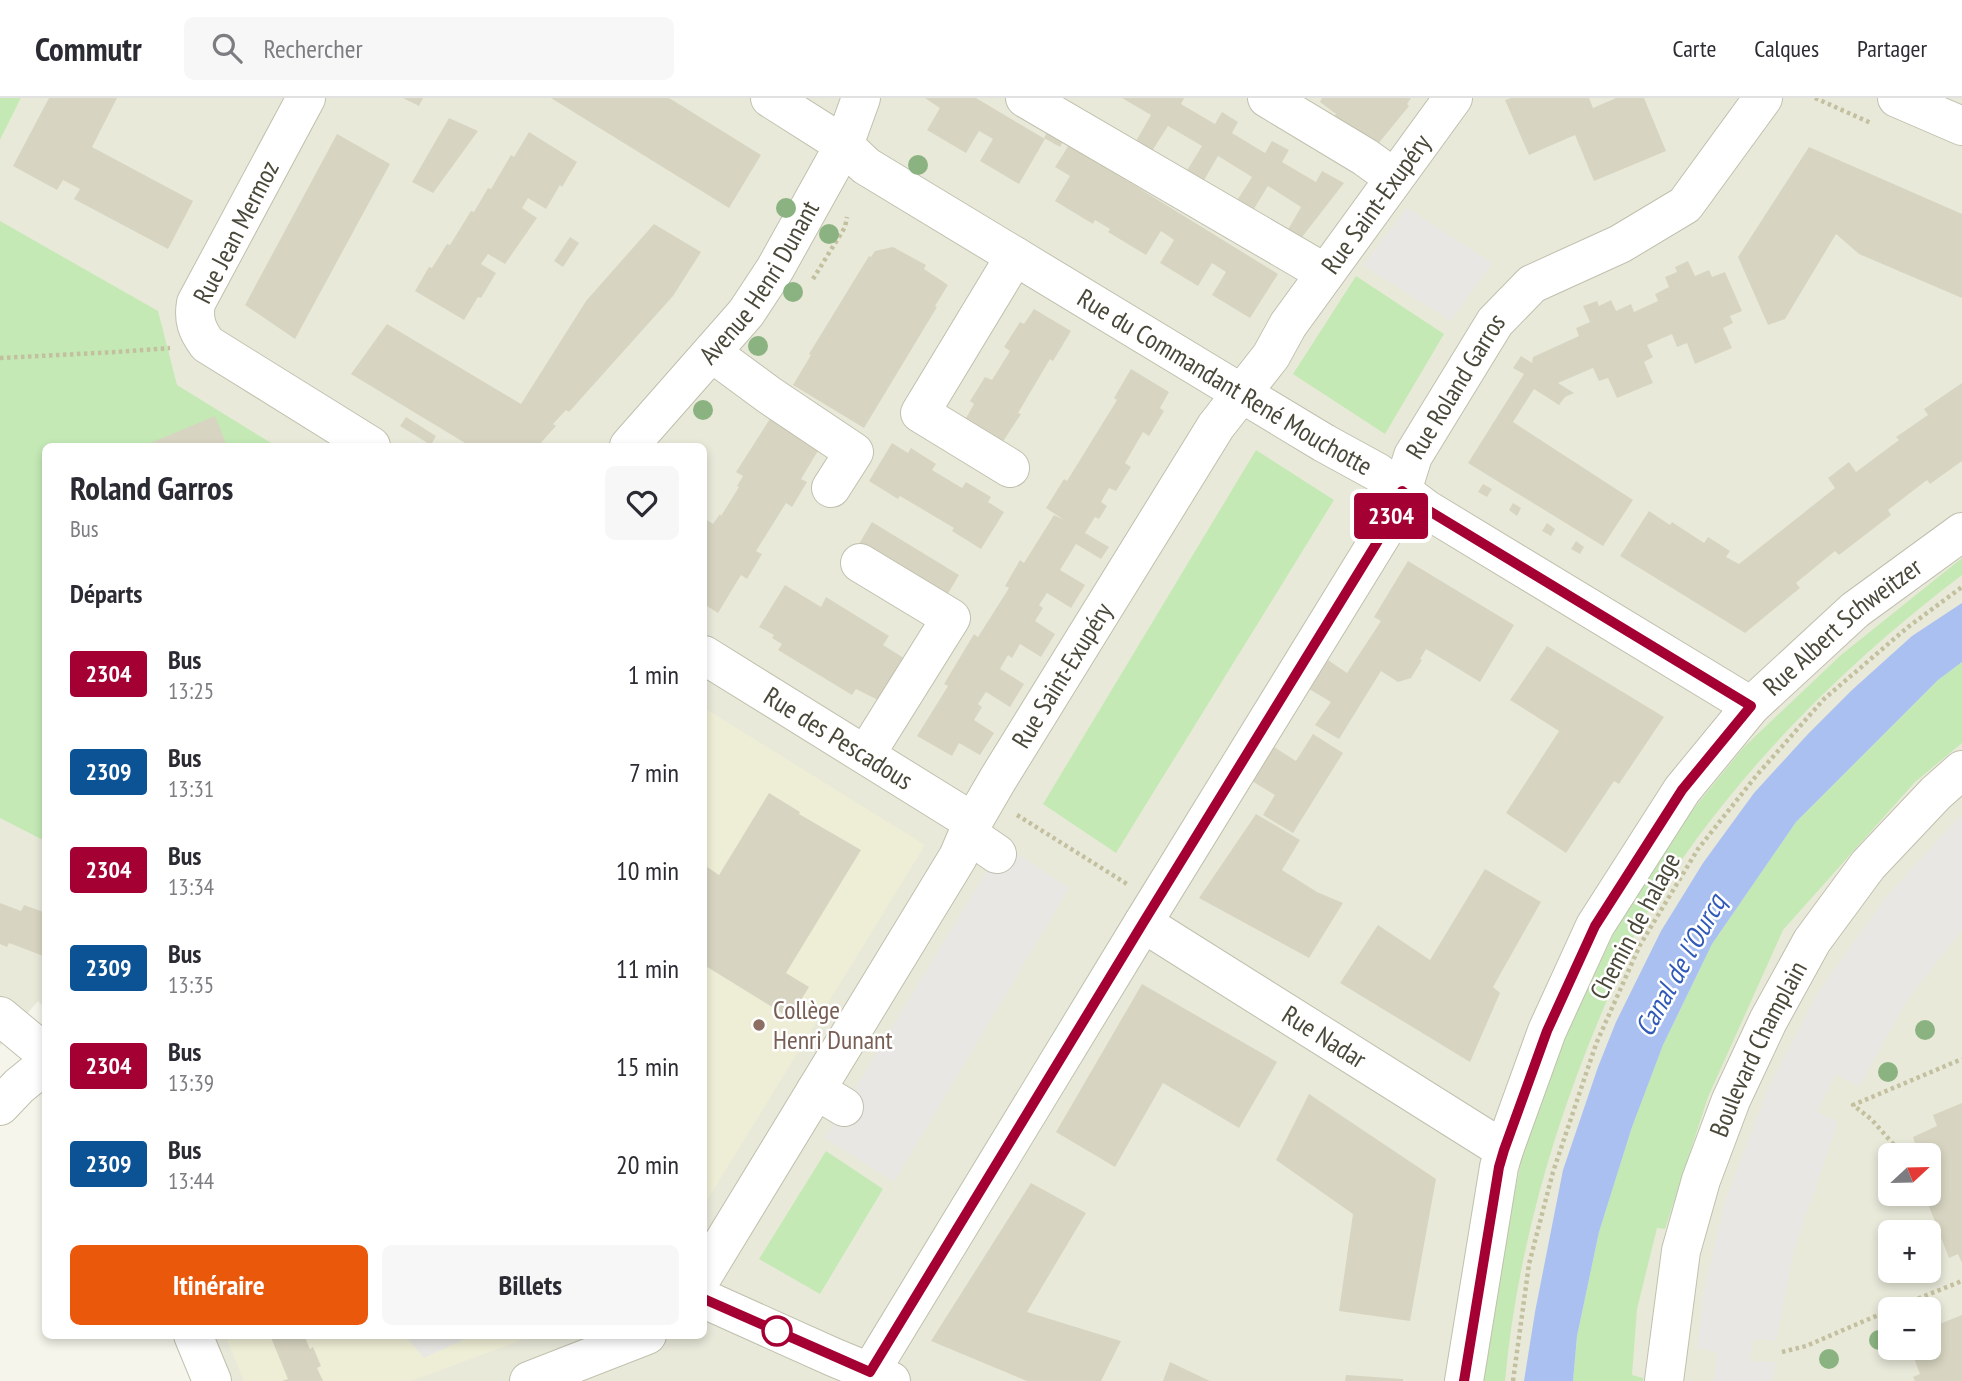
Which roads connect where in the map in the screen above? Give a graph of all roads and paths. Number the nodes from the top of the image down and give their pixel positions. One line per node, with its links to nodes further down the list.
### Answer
1 (306, 98): 14 (street, Rue Jean Mermoz)
2 (770, 98): 10 (street)
3 (861, 98): 10 (street, Avenue Henri Dunant)
4 (1025, 98): 13 (street)
5 (1267, 98): 11 (street)
6 (1453, 98): 11 (street, Rue Saint-Exupéry)
7 (1763, 98): 22 (street, Rue Roland Garros)
8 (1897, 98): 9 (street)
9 (1962, 126)
10 (844, 145): 12 (street, Rue du Commandant René Mouchotte); 15 (street, Avenue Henri Dunant)
11 (1394, 178): 13 (street, Rue Saint-Exupéry)
12 (1015, 256): 17 (street, Rue du Commandant René Mouchotte); 20 (street)
13 (1325, 273): 17 (street, Rue Saint-Exupéry)
14 (207, 344): 16 (path); 18 (street, Rue Jean Mermoz)
15 (712, 353): 19 (street, Avenue Henri Dunant); 21 (street)
16 (0, 358)
17 (1241, 393): 22 (street, Rue du Commandant René Mouchotte); 31 (street, Rue Saint-Exupéry)
18 (365, 443)
19 (632, 443)
20 (1010, 468)
21 (831, 488)
22 (1402, 491): 27 (street, Rue du Commandant René Mouchotte); 32 (street, Rue Roland Garros)
23 (1962, 532): 27 (street, Rue Albert Schweitzer)
24 (860, 563): 28 (street)
25 (1962, 587): 52 (path, Chemin de halage)
26 (707, 657): 28 (street, Rue des Pescadous)
27 (1751, 706): 39 (street, Rue Albert Schweitzer)
28 (866, 754): 31 (street, Rue des Pescadous)
29 (1962, 770): 53 (street, Boulevard Champlain)
30 (1021, 806): 32 (path)
31 (979, 837): 40 (street, Rue Saint-Exupéry)
32 (1150, 912): 39 (street, Rue Nadar); 48 (street, Rue Roland Garros)
33 (0, 1016): 34 (street)
34 (42, 1051)
35 (1962, 1059): 38 (path)
36 (42, 1067): 37 (street)
37 (0, 1106)
38 (1892, 1143)
39 (1504, 1150): 51 (street, Rue Albert Schweitzer)
40 (707, 1270)
41 (1962, 1281): 42 (path)
42 (1923, 1297)
43 (707, 1300): 48 (street)
44 (1878, 1316): 47 (path)
45 (195, 1339): 49 (street)
46 (637, 1339): 50 (street)
47 (1782, 1352)
48 (880, 1377)
49 (212, 1381)
50 (529, 1381)
51 (1464, 1381)
52 (1513, 1381)
53 (1664, 1381)

